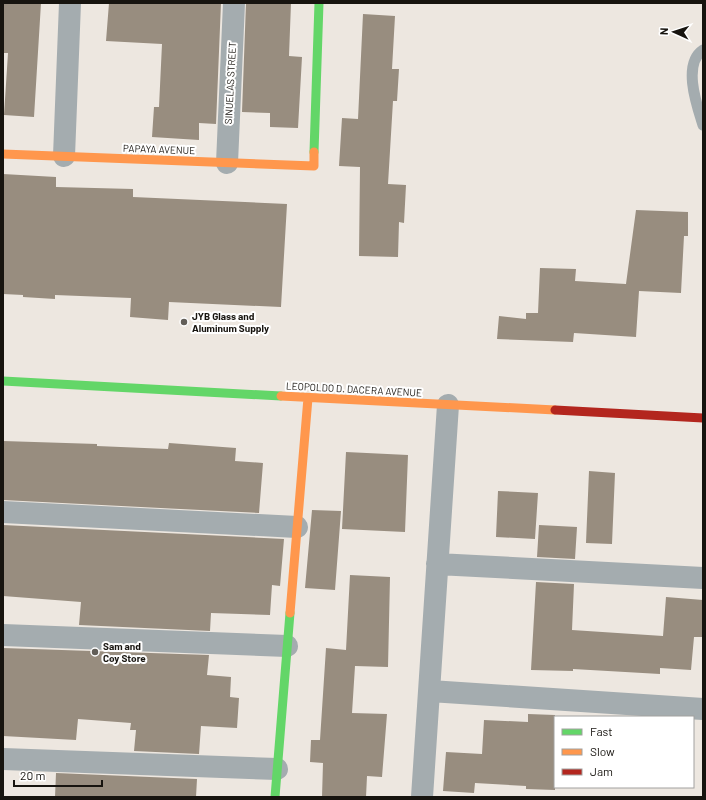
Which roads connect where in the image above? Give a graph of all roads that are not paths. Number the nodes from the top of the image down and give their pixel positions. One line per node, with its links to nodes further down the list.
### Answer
1 (70, 3): 7 (street)
2 (234, 3): 8 (street, SINUELAS STREET)
3 (319, 3): 8 (street, PAPAYA AVENUE)
4 (703, 50): 5 (lane)
5 (703, 125)
6 (3, 154): 7 (street, PAPAYA AVENUE)
7 (64, 156): 8 (street, PAPAYA AVENUE)
8 (227, 163)
9 (3, 381): 10 (street, LEOPOLDO D. DACERA AVENUE)
10 (308, 398): 11 (street, LEOPOLDO D. DACERA AVENUE); 14 (street)
11 (448, 405): 12 (street, LEOPOLDO D. DACERA AVENUE); 15 (street)
12 (703, 418)
13 (3, 512): 14 (street)
14 (297, 528): 18 (street)
15 (437, 564): 16 (street); 19 (street)
16 (703, 578)
17 (3, 635): 18 (street)
18 (287, 646): 22 (street)
19 (430, 691): 20 (street); 24 (street)
20 (703, 709)
21 (3, 759): 22 (street)
22 (277, 768): 23 (street)
23 (275, 797)
24 (422, 797)

